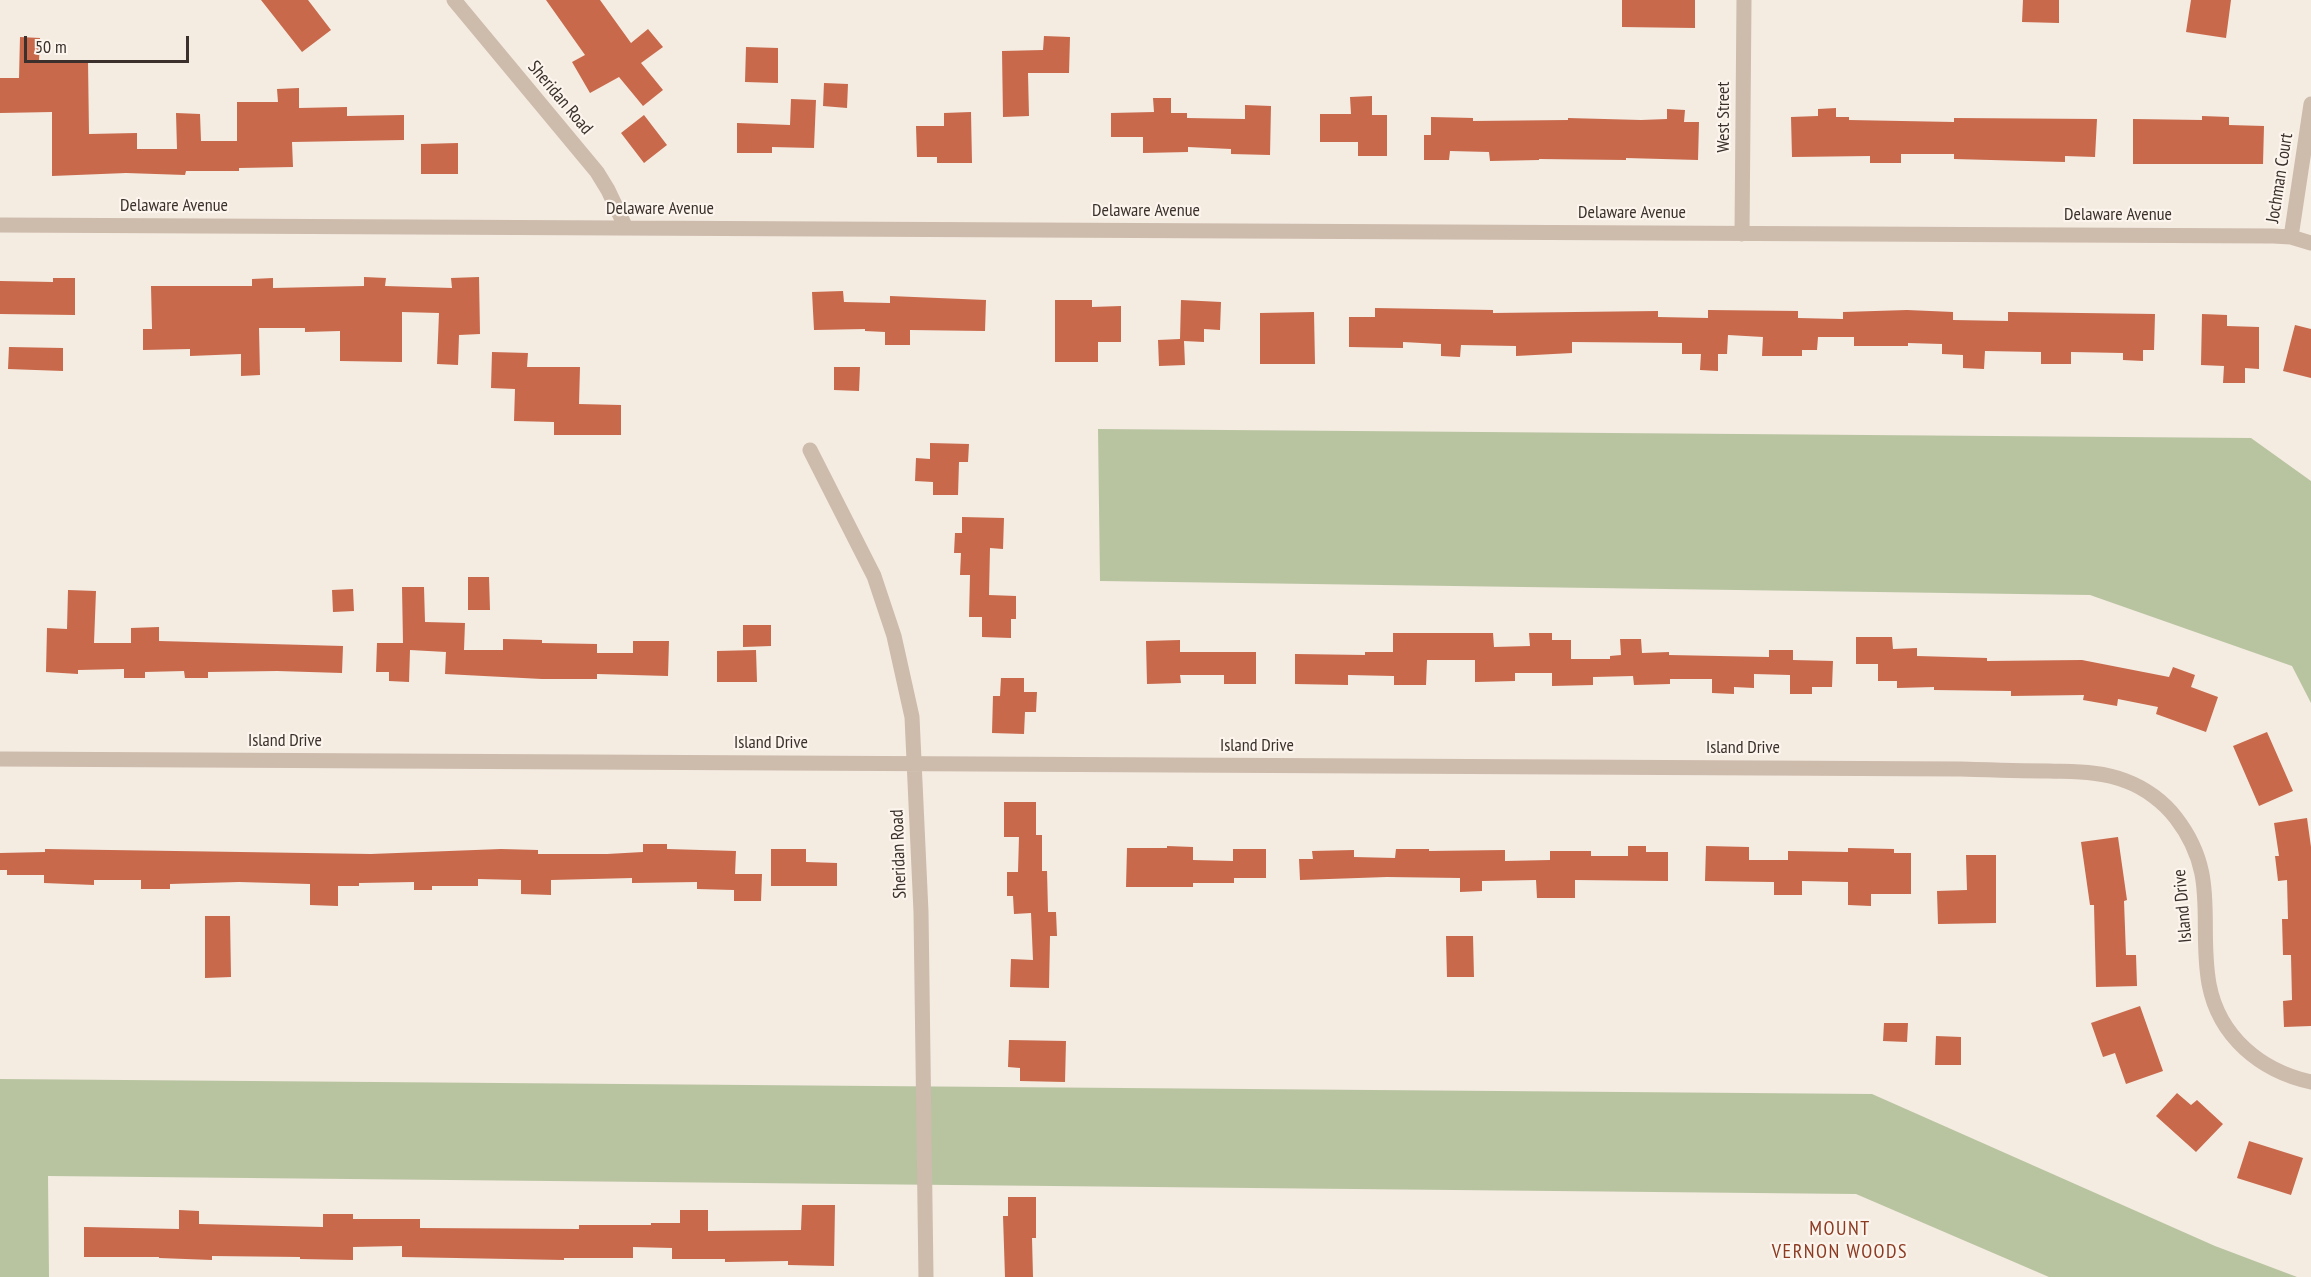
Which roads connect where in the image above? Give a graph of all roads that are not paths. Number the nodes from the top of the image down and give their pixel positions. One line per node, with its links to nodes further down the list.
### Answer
1 (454, 0): 5 (street, Sheridan Road)
2 (1744, 0): 6 (street, West Street)
3 (2311, 104): 7 (street, Jochman Court)
4 (0, 225): 5 (street, Delaware Avenue)
5 (626, 228): 6 (street, Delaware Avenue)
6 (1742, 234): 7 (street, Delaware Avenue)
7 (2291, 237): 8 (street, Jochman Court)
8 (2311, 243)
9 (810, 450): 11 (street, Sheridan Road)
10 (0, 759): 11 (street, Island Drive)
11 (914, 764): 12 (street, Island Drive); 13 (street, Sheridan Road)
12 (2311, 1082)
13 (926, 1277)

